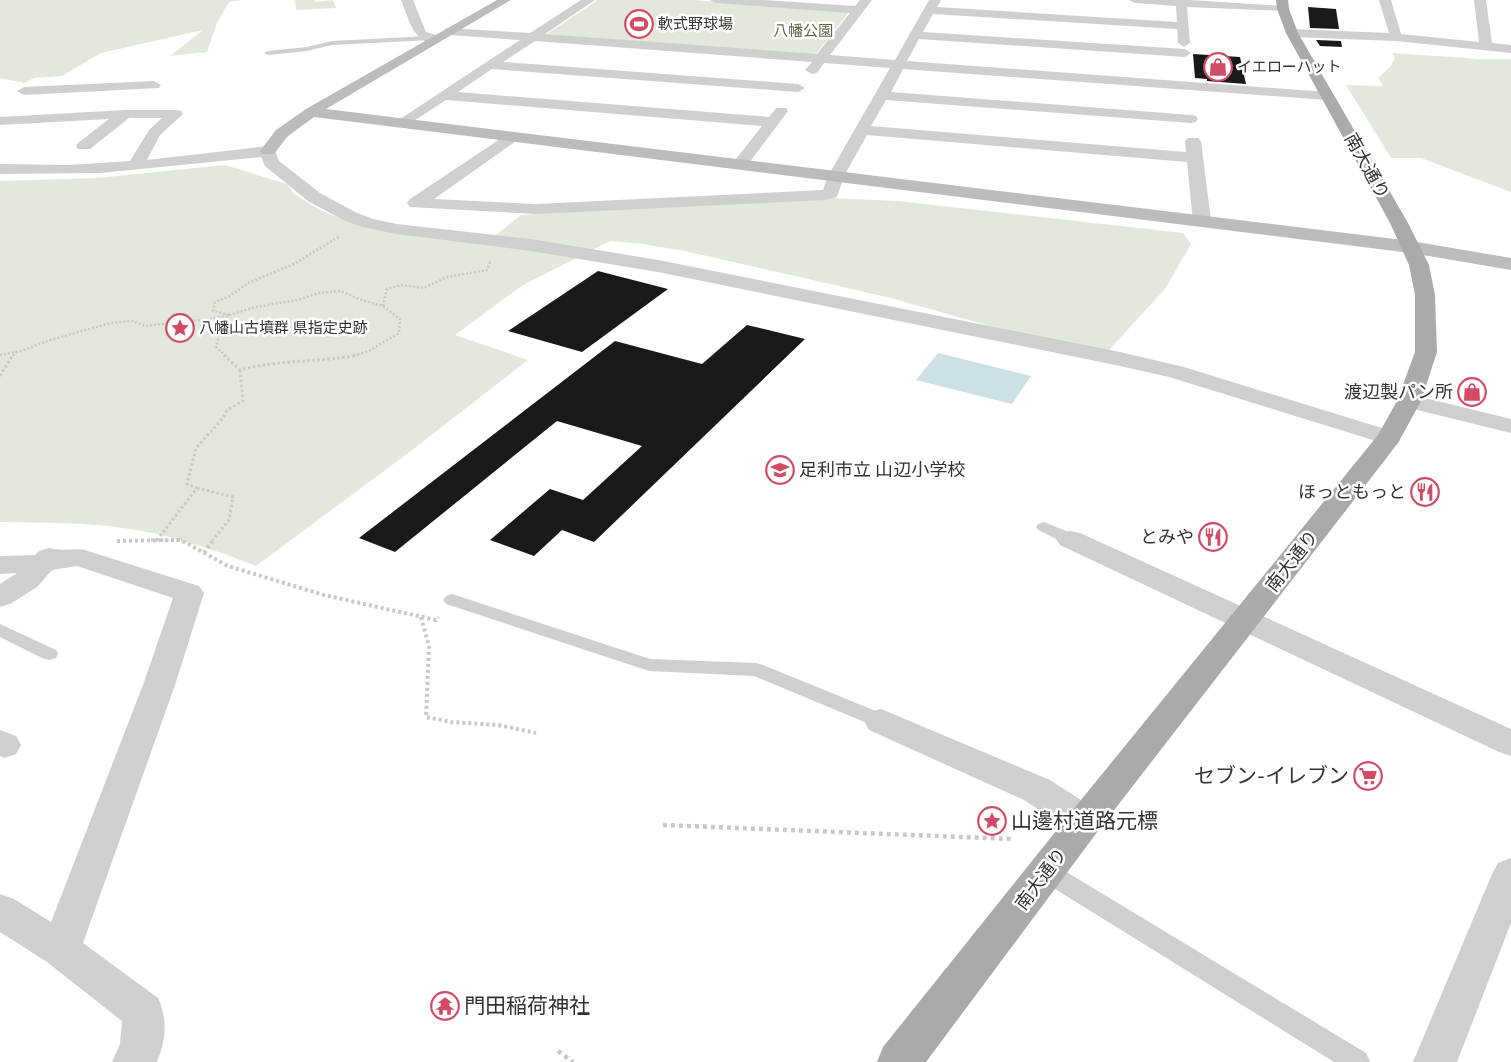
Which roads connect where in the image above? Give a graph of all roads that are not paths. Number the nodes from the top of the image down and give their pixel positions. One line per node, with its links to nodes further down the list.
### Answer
1 (407, 0): 17 (street)
2 (505, 0): 13 (street)
3 (589, 0): 15 (street)
4 (716, 0): 9 (street)
5 (1135, 0): 8 (street)
6 (1385, 0): 16 (street)
7 (1480, 0): 18 (street)
8 (1181, 1): 11 (street); 12 (street)
9 (862, 5): 22 (street)
10 (932, 5): 12 (street); 14 (street)
11 (1286, 14): 16 (street); 32 (main road, 南大通り)
12 (1183, 26): 21 (street)
13 (450, 31): 15 (street); 17 (street)
14 (915, 35): 21 (street); 23 (street)
15 (532, 37): 22 (street); 24 (street)
16 (1396, 37): 18 (street)
17 (433, 39): 20 (lane); 33 (street)
18 (1486, 46): 19 (street)
19 (1511, 48)
20 (268, 53)
21 (1185, 53): 27 (street)
22 (821, 58): 23 (street); 28 (street)
23 (899, 64): 27 (street); 31 (street)
24 (489, 65): 28 (street); 30 (street)
25 (162, 72): 26 (street)
26 (154, 85): 29 (street); 34 (street)
27 (1187, 85): 32 (street); 35 (street)
28 (798, 88): 37 (street)
29 (24, 91)
30 (443, 95): 37 (street); 38 (street)
31 (881, 95): 35 (street); 39 (street)
32 (1327, 96): 49 (main road, 南大通り)
33 (311, 112): 38 (street); 42 (street)
34 (131, 114): 36 (street); 41 (street); 45 (street)
35 (1191, 120): 43 (street)
36 (0, 121)
37 (773, 122): 44 (street)
38 (401, 123): 40 (street)
39 (862, 130): 43 (street); 47 (street)
40 (514, 136): 44 (street); 47 (street)
41 (84, 146)
42 (268, 151): 45 (street); 53 (street)
43 (1195, 158): 48 (street)
44 (740, 164): 47 (street)
45 (136, 165): 46 (street)
46 (0, 169)
47 (836, 176): 48 (street)
48 (1202, 221): 49 (street)
49 (1411, 247): 50 (street); 51 (main road, 南大通り)
50 (1511, 264)
51 (1409, 401): 52 (street); 53 (main road, 南大通り)
52 (1511, 426)
53 (1389, 438): 59 (main road, 南大通り)
54 (1057, 533): 59 (street)
55 (53, 553): 56 (street); 57 (street); 68 (street)
56 (0, 565)
57 (0, 597)
58 (452, 600): 62 (lane)
59 (1246, 619): 63 (street); 64 (main road, 南大通り)
60 (0, 630): 61 (lane)
61 (48, 654)
62 (881, 721): 64 (street)
63 (1511, 743)
64 (1085, 821): 65 (main road, 南大通り)
65 (1047, 872): 70 (main road, 南大通り); 71 (lane)
66 (1511, 874): 72 (street)
67 (0, 911): 68 (street)
68 (61, 949): 69 (street)
69 (134, 1062)
70 (899, 1062)
71 (1357, 1062)
72 (1434, 1062)

